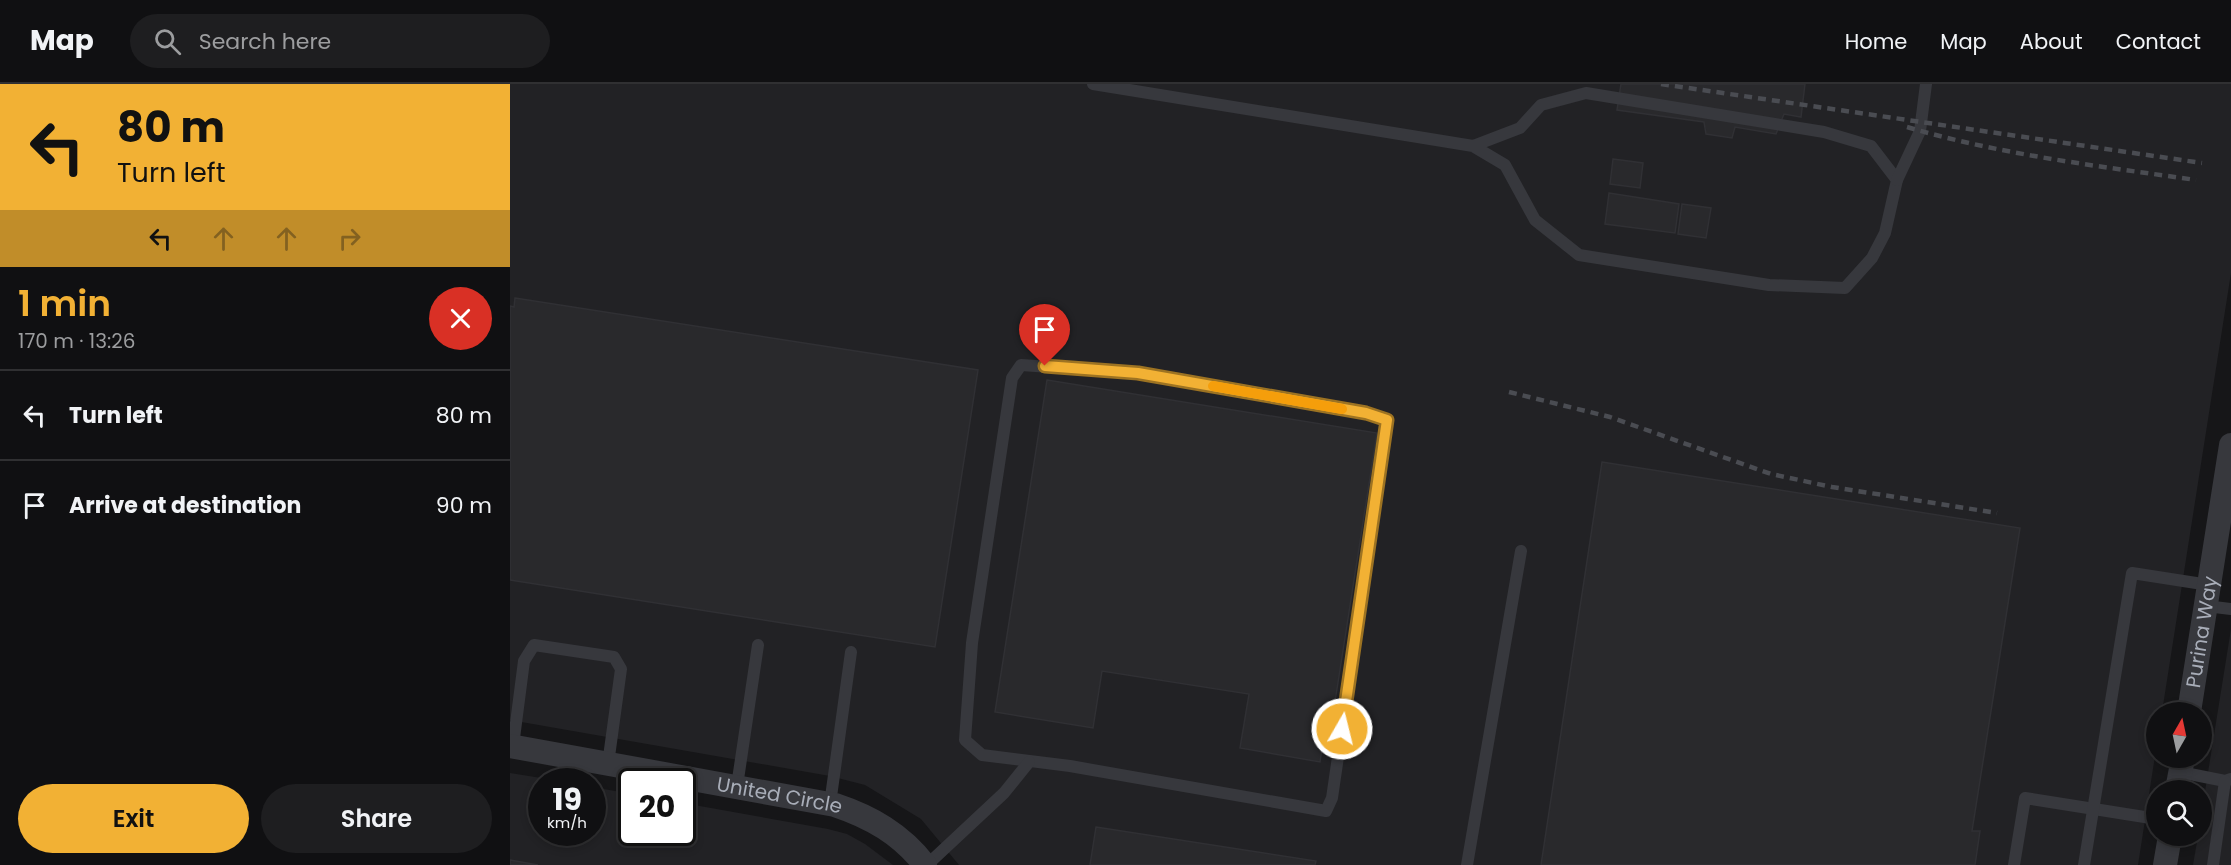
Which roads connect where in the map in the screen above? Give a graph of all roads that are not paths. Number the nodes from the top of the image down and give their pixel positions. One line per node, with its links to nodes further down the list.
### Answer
1 (1093, 84): 3 (lane)
2 (1926, 84): 4 (lane)
3 (1473, 146): 4 (lane); 4 (lane)
4 (1897, 180)
5 (2231, 445): 7 (street, Purina Way)
6 (1521, 550): 23 (lane)
7 (2207, 595): 8 (lane); 11 (street, Purina Way); 19 (lane)
8 (2231, 609)
9 (758, 645): 17 (lane)
10 (851, 652): 18 (lane)
11 (2191, 702)
12 (511, 746): 14 (street, United Circle); 14 (lane)
13 (1029, 762): 13 (lane); 22 (lane)
14 (608, 764): 17 (street, United Circle)
15 (2180, 773): 16 (lane)
16 (2228, 780): 27 (lane)
17 (737, 786): 18 (street, United Circle)
18 (830, 804): 22 (street, United Circle)
19 (2094, 809): 20 (lane); 24 (lane); 25 (lane)
20 (2146, 817)
21 (2168, 846): 26 (street)
22 (926, 865)
23 (1467, 865)
24 (2014, 865)
25 (2084, 865)
26 (2165, 865)
27 (2213, 865)

